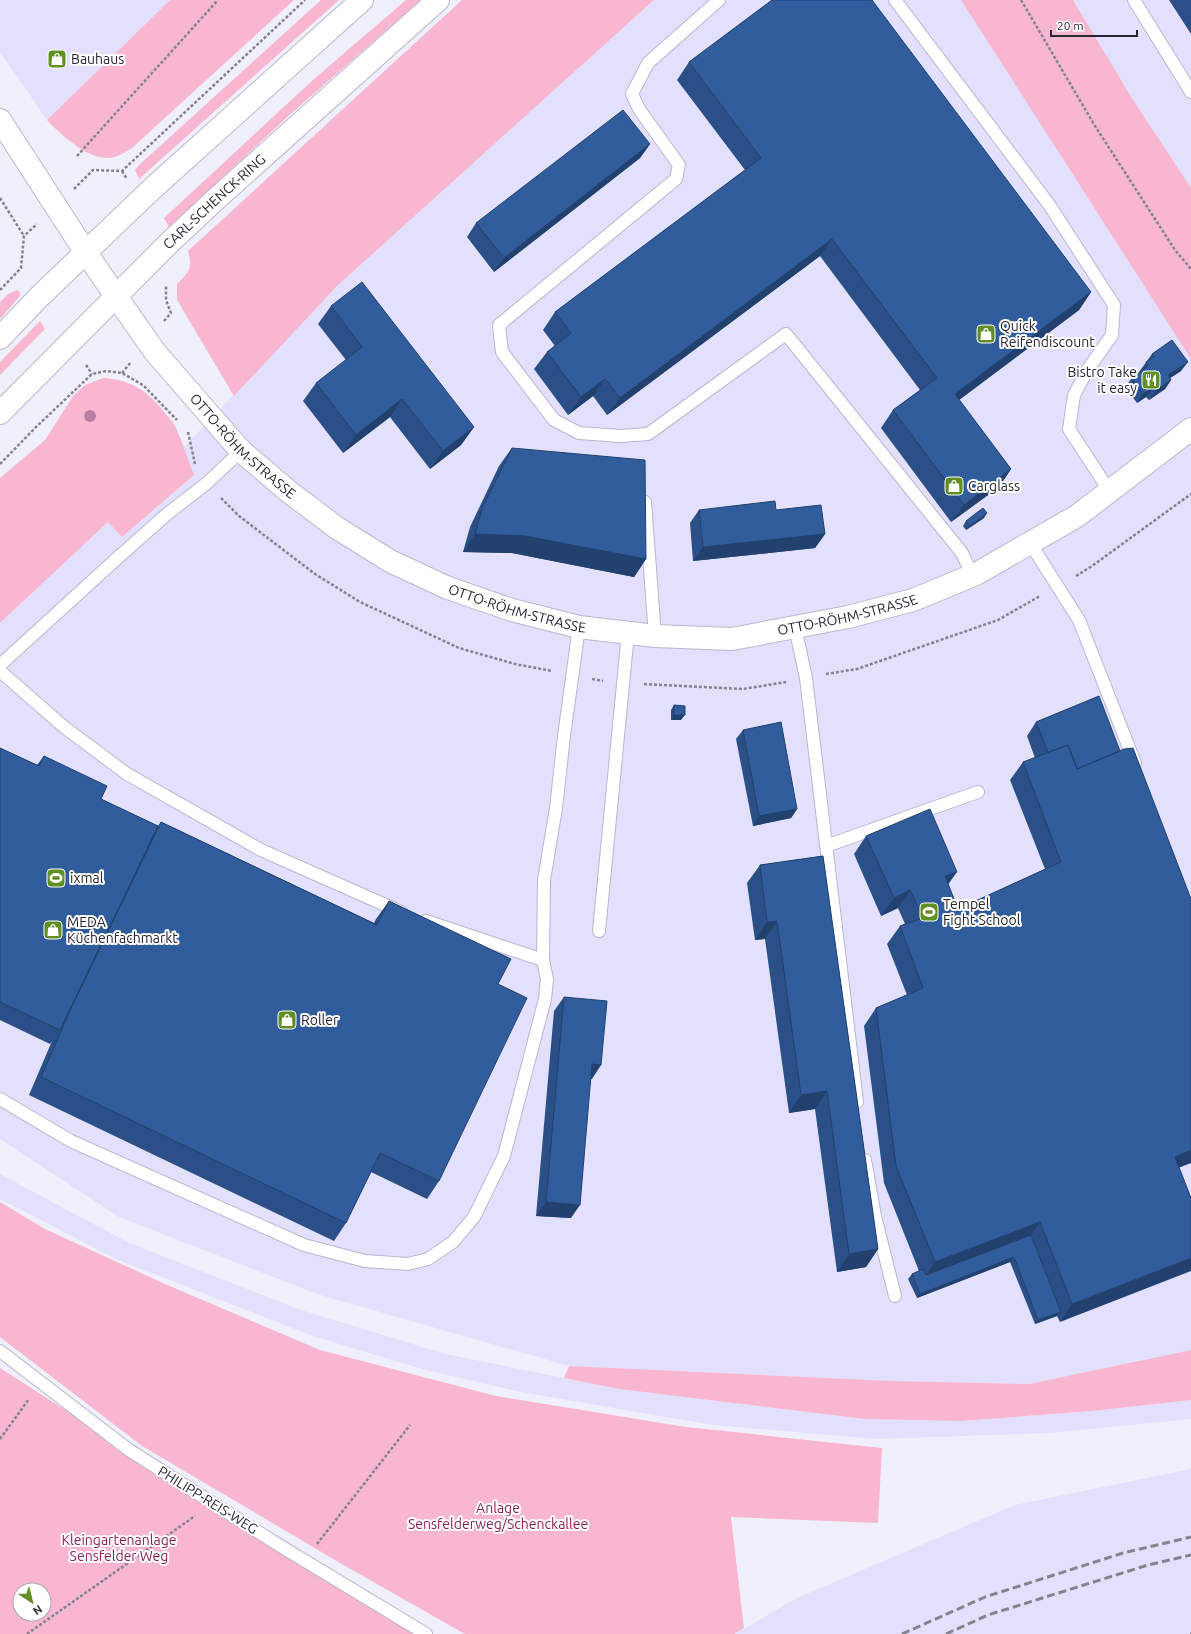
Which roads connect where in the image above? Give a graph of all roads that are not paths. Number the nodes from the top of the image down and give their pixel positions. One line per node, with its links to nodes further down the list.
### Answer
1 (362, 0): 8 (street)
2 (438, 0): 9 (street, CARL-SCHENCK-RING)
3 (719, 0): 17 (lane)
4 (895, 0): 14 (lane)
5 (1134, 0): 6 (lane)
6 (1191, 92)
7 (0, 120): 8 (street, OTTO-RÖHM-STRASSE)
8 (86, 253): 9 (street, OTTO-RÖHM-STRASSE); 10 (street)
9 (116, 298): 11 (street, CARL-SCHENCK-RING); 13 (street, OTTO-RÖHM-STRASSE)
10 (0, 338)
11 (0, 413)
12 (1191, 429): 14 (street, OTTO-RÖHM-STRASSE)
13 (241, 451): 18 (street, OTTO-RÖHM-STRASSE); 22 (lane)
14 (1110, 492): 16 (street, OTTO-RÖHM-STRASSE)
15 (645, 502): 21 (lane)
16 (1030, 543): 17 (street, OTTO-RÖHM-STRASSE); 24 (lane)
17 (972, 576): 19 (street, OTTO-RÖHM-STRASSE)
18 (579, 627): 20 (street, OTTO-RÖHM-STRASSE); 28 (lane)
19 (795, 627): 21 (street, OTTO-RÖHM-STRASSE); 26 (lane)
20 (628, 633): 21 (street, OTTO-RÖHM-STRASSE); 27 (lane)
21 (655, 636)
22 (0, 665)
23 (0, 671): 28 (lane)
24 (1139, 774)
25 (978, 792): 26 (lane)
26 (826, 846): 30 (lane)
27 (599, 931)
28 (543, 960): 29 (lane)
29 (0, 1099)
30 (858, 1112)
31 (863, 1151): 32 (lane)
32 (895, 1296)
33 (0, 1350): 34 (lane, PHILIPP-REIS-WEG)
34 (426, 1634)

